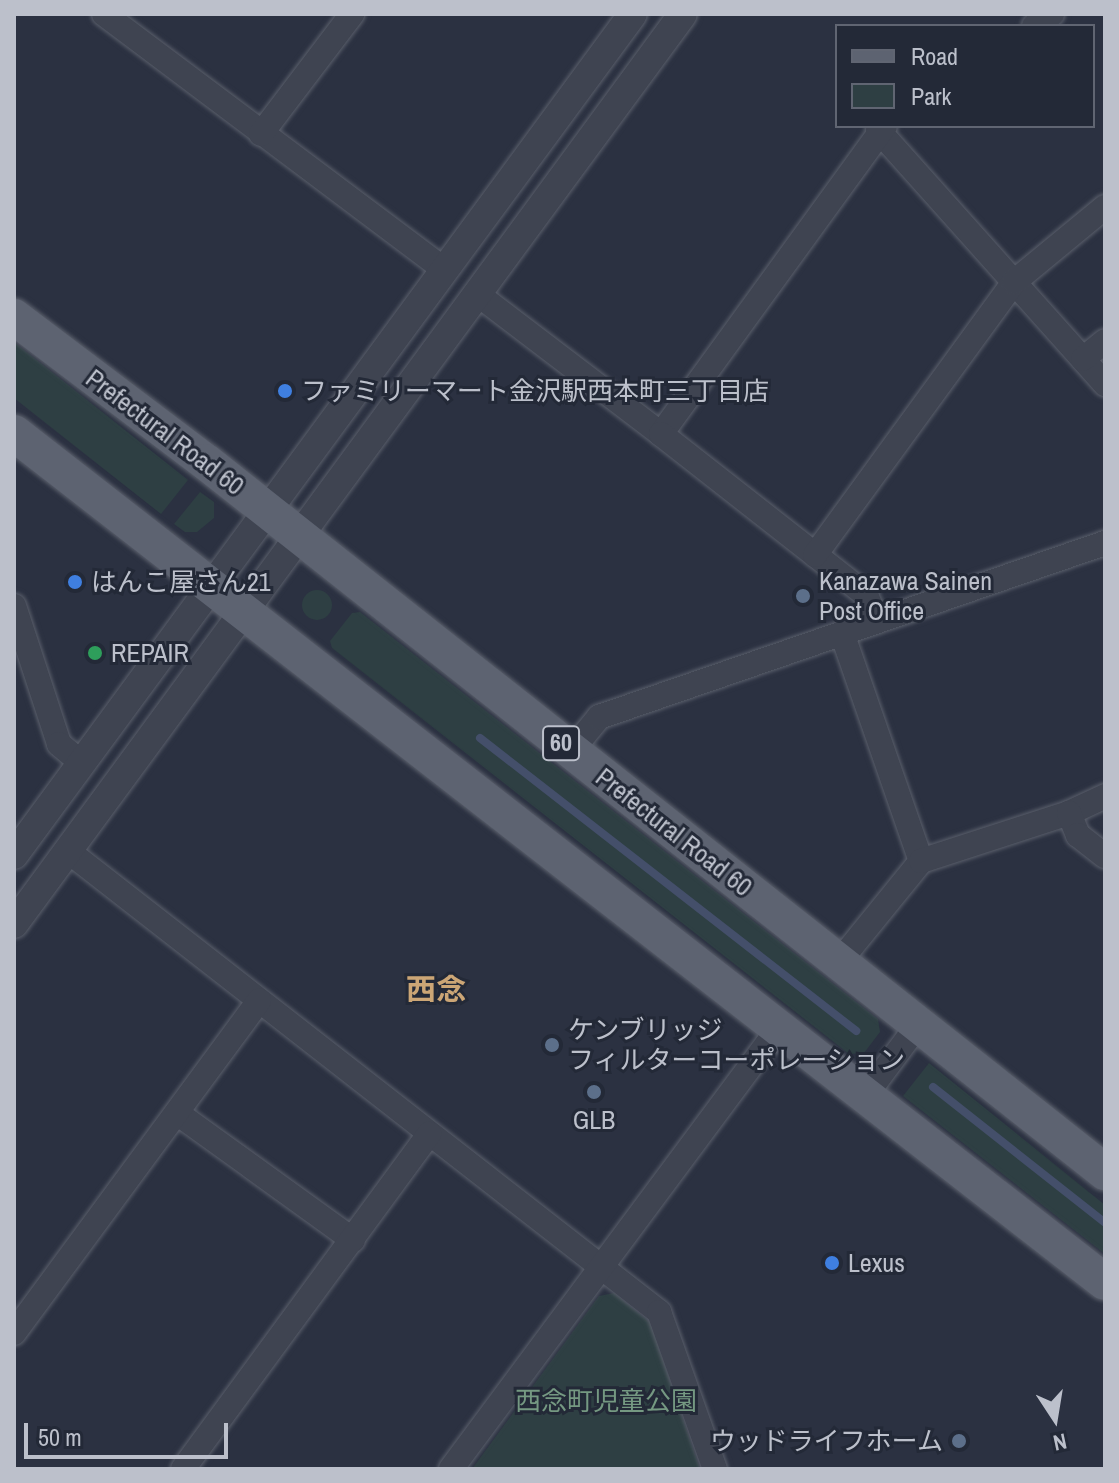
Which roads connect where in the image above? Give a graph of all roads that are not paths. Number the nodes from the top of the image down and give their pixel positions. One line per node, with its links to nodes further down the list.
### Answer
1 (106, 14): 8 (street)
2 (352, 14): 8 (street)
3 (633, 14): 5 (street)
4 (683, 14): 6 (street)
5 (589, 74): 6 (street); 10 (street)
6 (621, 97): 12 (street)
7 (882, 128): 11 (street); 18 (street)
8 (261, 134): 10 (street)
9 (1105, 207): 11 (street)
10 (445, 270): 19 (street)
11 (1014, 282): 15 (street); 22 (street)
12 (476, 293): 18 (street); 20 (street)
13 (14, 317): 19 (main road, Prefectural Road 60 / 60)
14 (1105, 341): 15 (street)
15 (1083, 359): 16 (street)
16 (1105, 384)
17 (14, 433): 23 (main road)
18 (661, 434): 22 (street)
19 (268, 512): 20 (main road, Prefectural Road 60 / 60); 23 (street)
20 (301, 538): 25 (street); 28 (main road, Prefectural Road 60 / 60)
21 (1105, 543): 26 (street)
22 (815, 555): 26 (street)
23 (210, 587): 25 (main road); 29 (street)
24 (14, 606): 29 (street)
25 (244, 614): 32 (street); 40 (main road)
26 (877, 621): 27 (street)
27 (842, 633): 28 (street); 35 (street)
28 (571, 751): 37 (main road, Prefectural Road 60 / 60)
29 (82, 763): 33 (street)
30 (1105, 796): 31 (street)
31 (1069, 813): 34 (street); 35 (street)
32 (68, 851): 36 (street); 38 (street)
33 (14, 855)
34 (1105, 856)
35 (921, 861): 37 (street)
36 (14, 924)
37 (839, 962): 39 (main road, Prefectural Road 60 / 60)
38 (259, 1001): 42 (street); 43 (street)
39 (918, 1025): 41 (street); 44 (main road, Prefectural Road 60 / 60)
40 (779, 1028): 41 (main road); 46 (street)
41 (865, 1096): 47 (main road)
42 (177, 1113): 45 (street); 48 (street)
43 (429, 1134): 45 (street); 46 (street)
44 (1105, 1172)
45 (353, 1240): 49 (street)
46 (600, 1268): 50 (street); 51 (street)
47 (1105, 1282)
48 (14, 1333)
49 (183, 1469)
50 (451, 1469)
51 (715, 1469)

